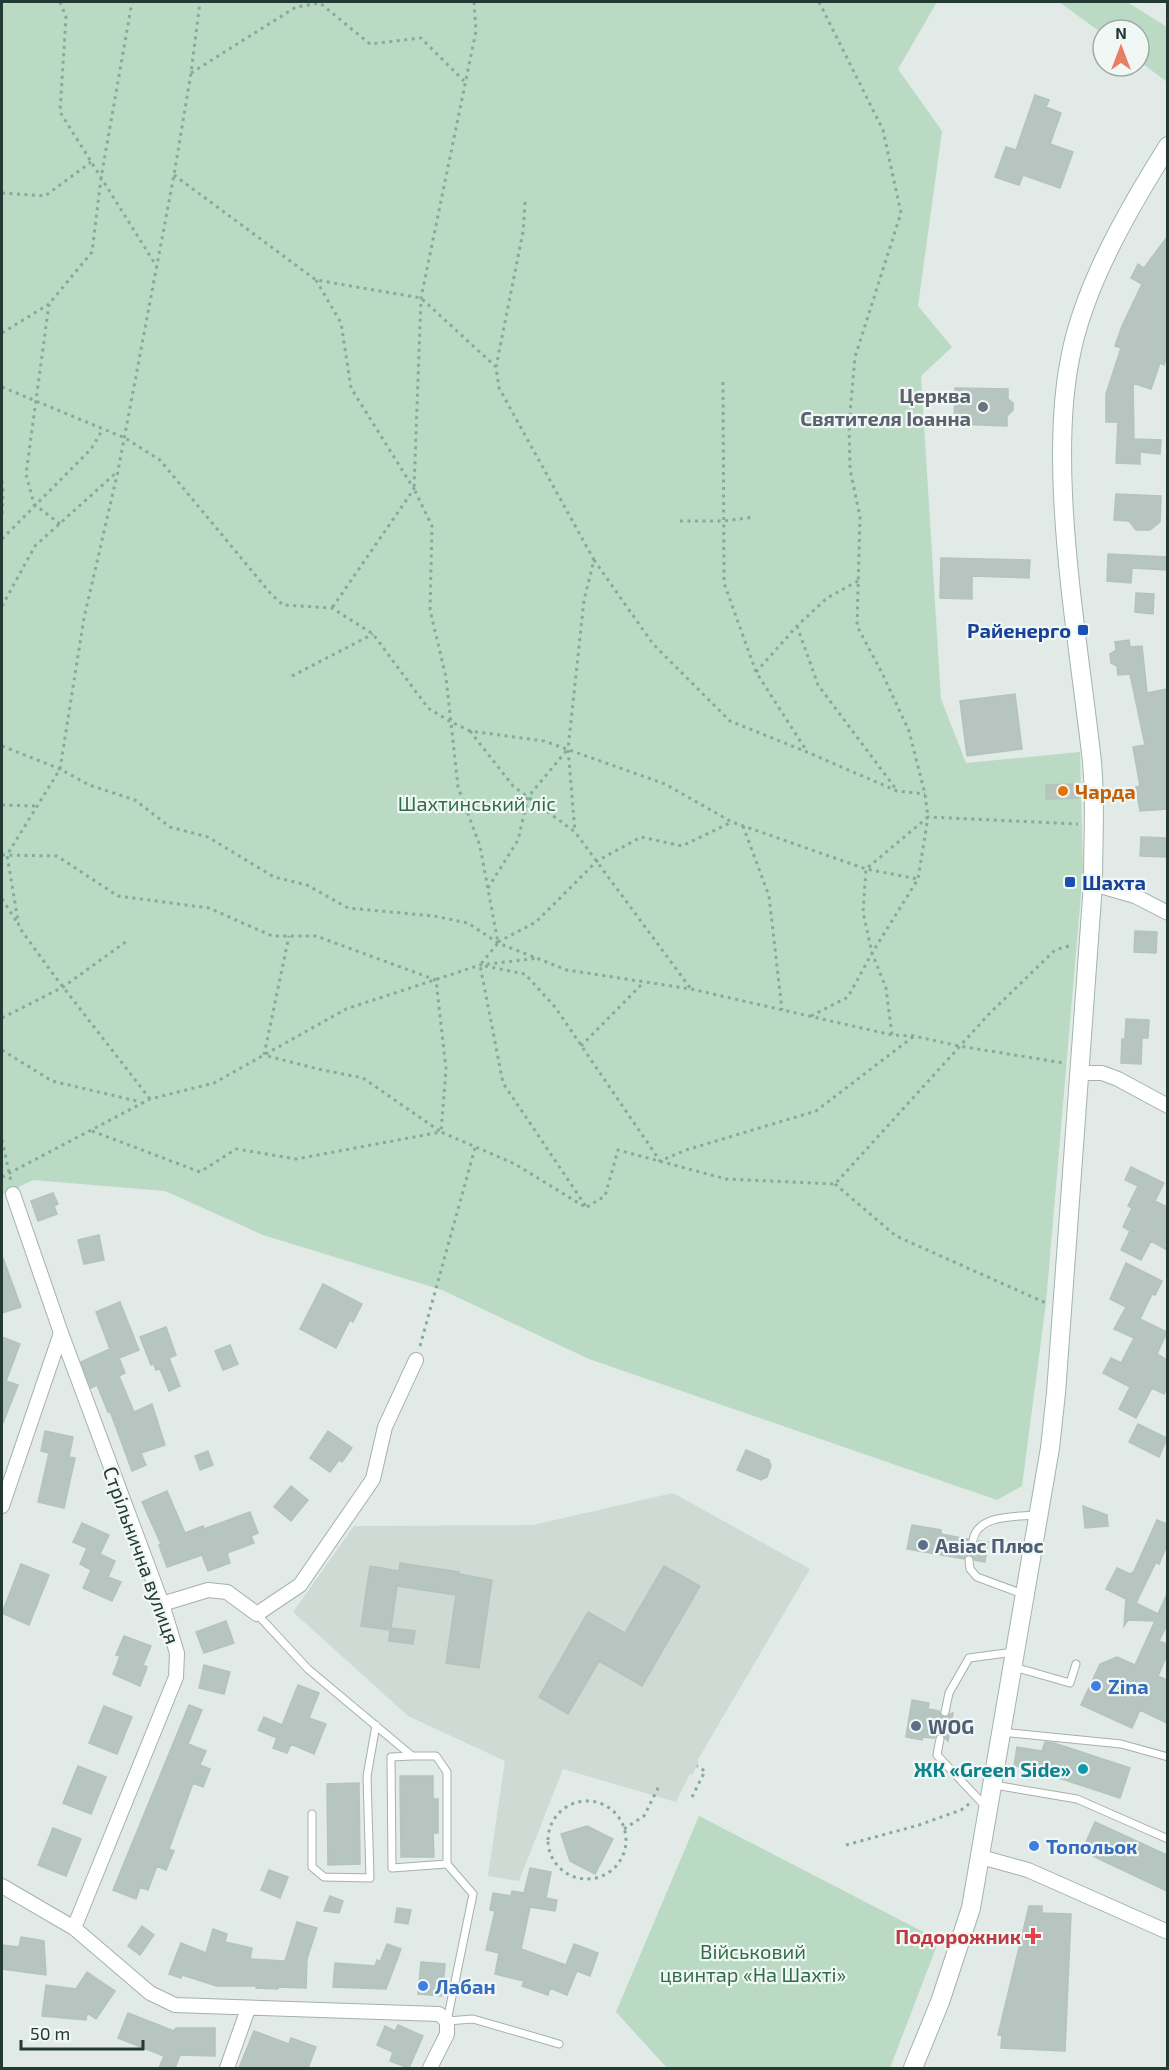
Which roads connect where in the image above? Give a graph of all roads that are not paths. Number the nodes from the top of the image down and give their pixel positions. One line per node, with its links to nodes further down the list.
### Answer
1 (1167, 146): 2 (street)
2 (1093, 884): 3 (street); 4 (street)
3 (1167, 913)
4 (1081, 1073): 5 (street); 10 (street)
5 (1167, 1106)
6 (13, 1194): 7 (street, Стрільнична вулиця)
7 (61, 1333): 9 (street); 14 (street, Стрільнична вулиця)
8 (416, 1360): 15 (street)
9 (2, 1506)
10 (1039, 1515): 11 (lane); 13 (street)
11 (973, 1540)
12 (969, 1560): 13 (lane)
13 (1024, 1594): 16 (street)
14 (162, 1604): 15 (street); 31 (street, Стрільнична вулиця)
15 (257, 1614): 19 (lane)
16 (1013, 1659): 17 (lane); 18 (lane); 20 (street)
17 (1076, 1664)
18 (945, 1712)
19 (376, 1725): 22 (lane); 26 (lane)
20 (1001, 1732): 23 (lane); 24 (street)
21 (940, 1740): 25 (lane)
22 (412, 1756): 29 (lane); 29 (lane)
23 (1167, 1757)
24 (991, 1785): 25 (street); 27 (lane)
25 (982, 1804): 28 (street)
26 (312, 1814)
27 (1167, 1839)
28 (981, 1857): 32 (street); 38 (street)
29 (447, 1864): 34 (lane)
30 (2, 1886): 31 (street)
31 (74, 1928): 33 (street)
32 (1167, 1932)
33 (248, 2009): 34 (street); 36 (street)
34 (447, 2021): 35 (lane); 37 (street)
35 (559, 2044)
36 (227, 2068)
37 (430, 2068)
38 (913, 2068)

